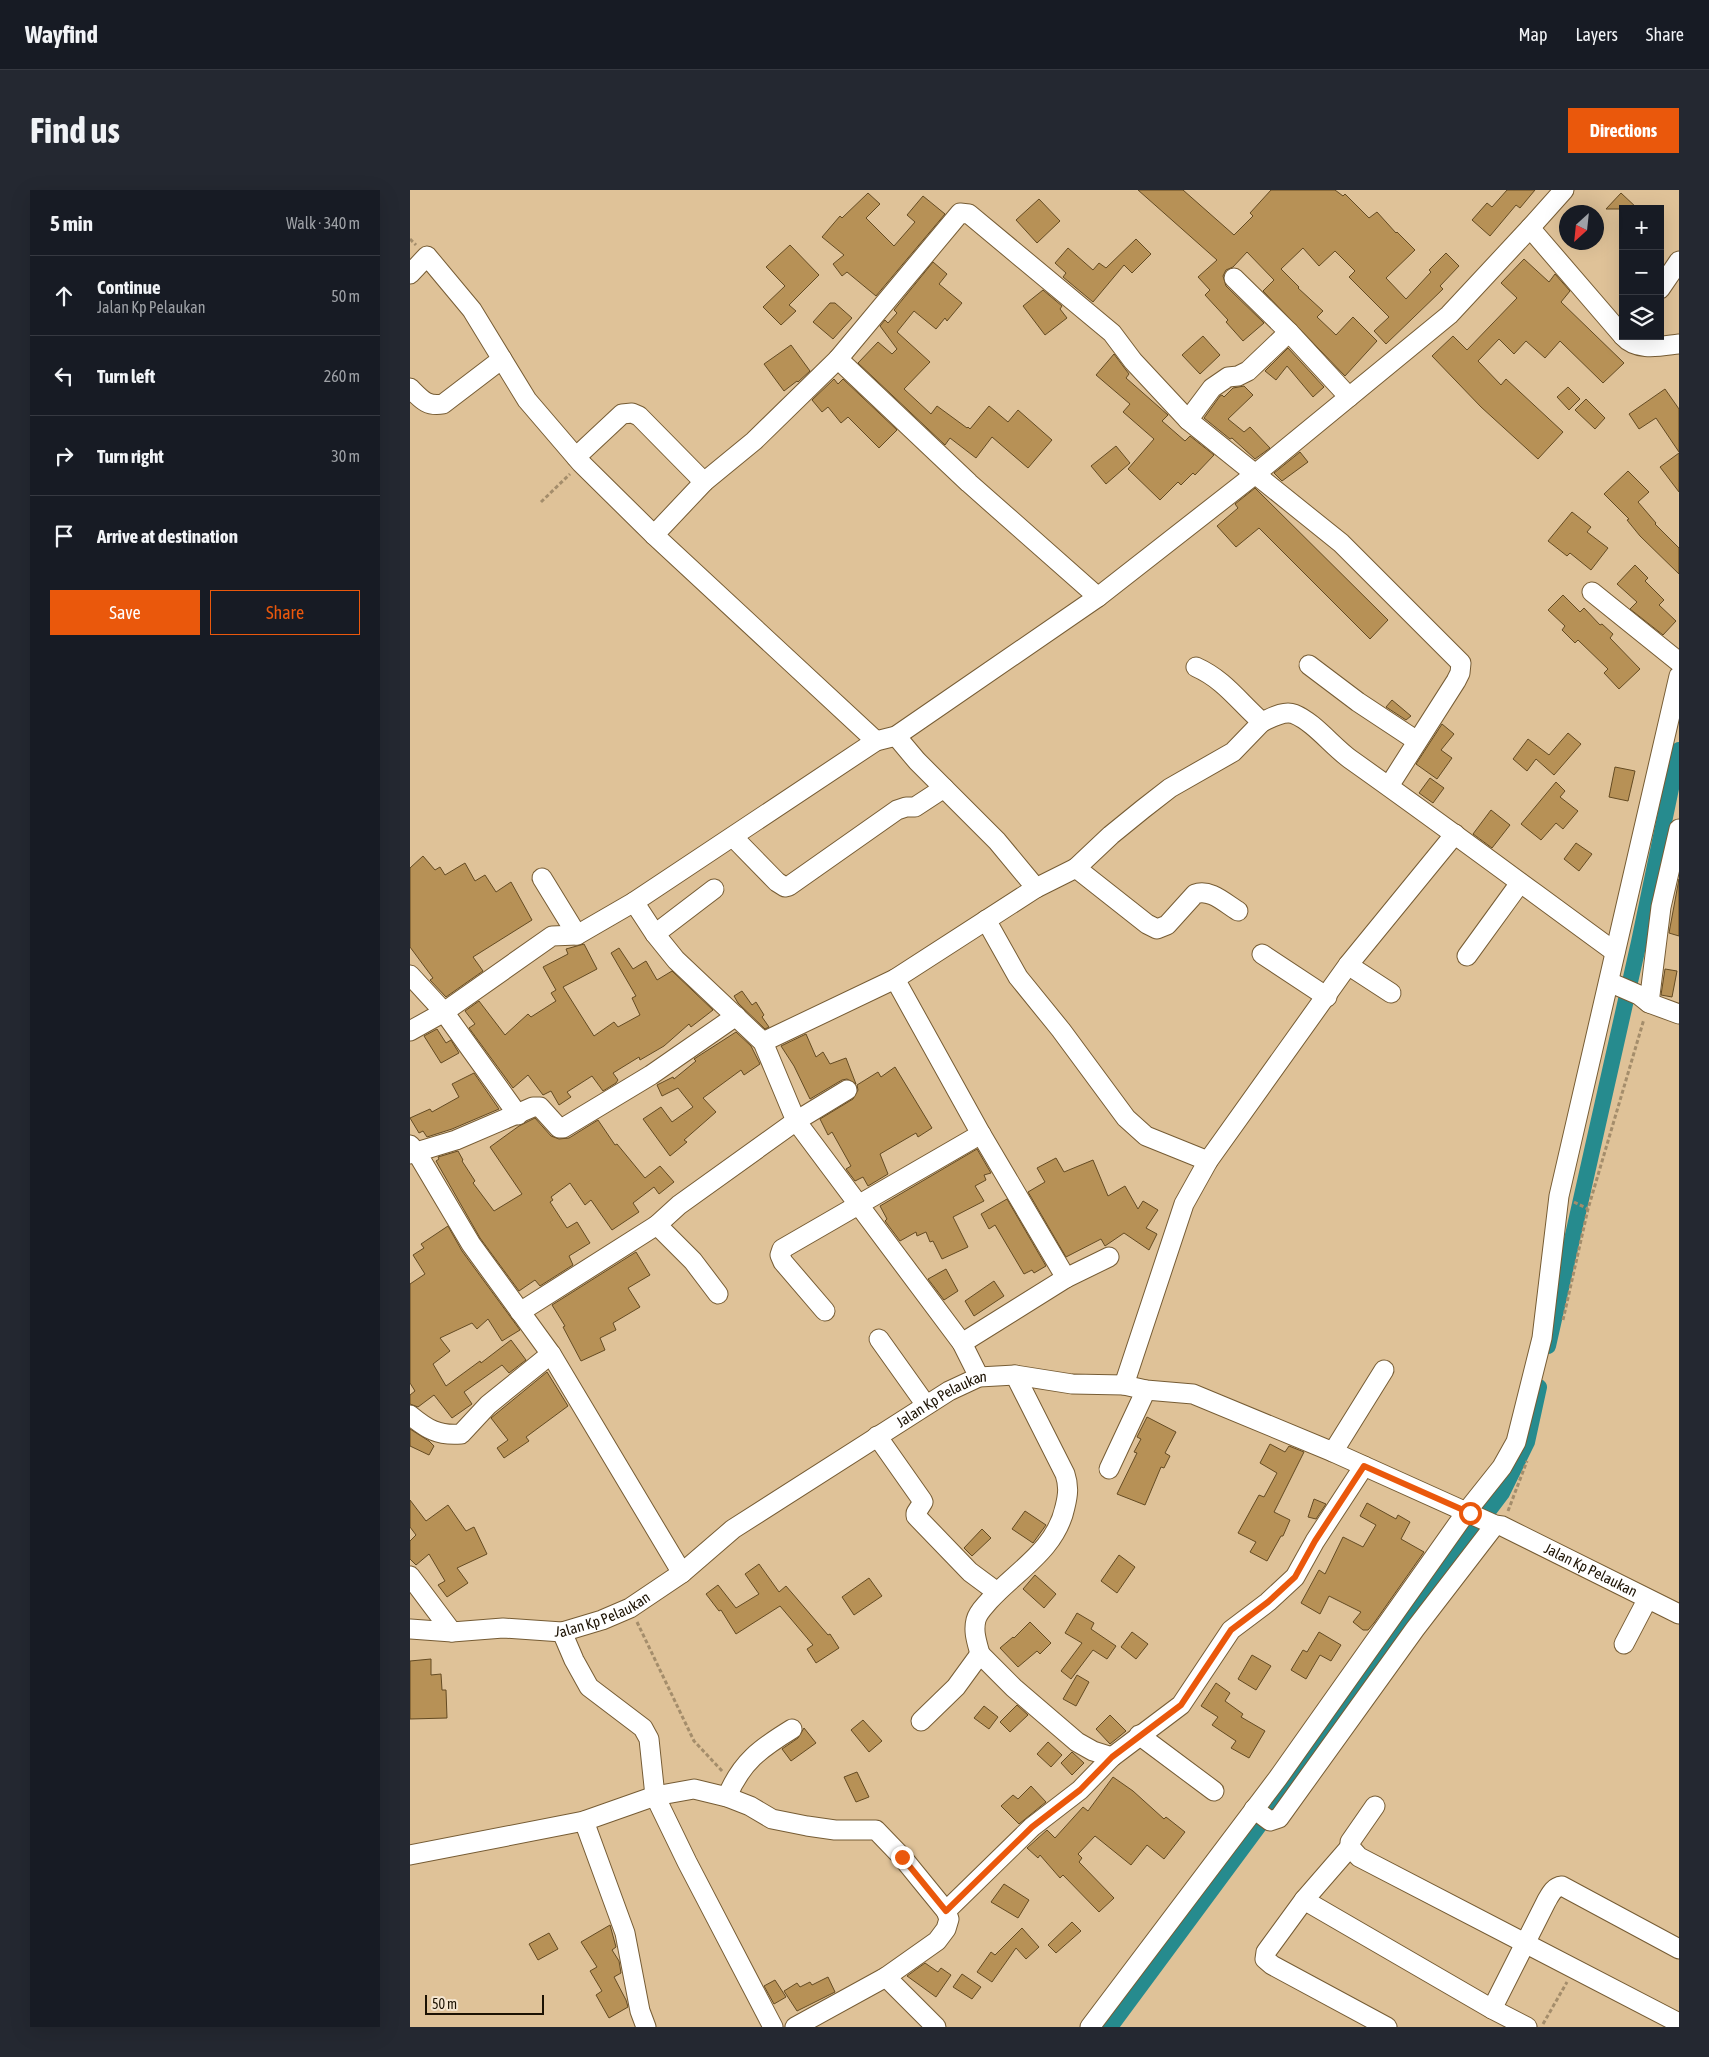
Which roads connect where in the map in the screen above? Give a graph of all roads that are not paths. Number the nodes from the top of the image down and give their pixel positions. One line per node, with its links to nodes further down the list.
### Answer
1 (1564, 190): 2 (street)
2 (1530, 228): 7 (street); 14 (street)
3 (1679, 262): 6 (street)
4 (410, 274): 11 (street)
5 (1234, 278): 8 (street)
6 (1664, 283)
7 (1619, 330)
8 (1288, 332): 14 (street); 15 (street)
9 (1628, 340): 10 (street)
10 (1679, 344)
11 (502, 359): 13 (street); 16 (street)
12 (838, 359): 15 (street); 18 (street); 21 (street)
13 (410, 388)
14 (1349, 397): 17 (street)
15 (1188, 420): 17 (street)
16 (578, 460): 18 (street); 19 (street)
17 (1254, 475): 21 (street); 29 (street)
18 (704, 482): 19 (street)
19 (654, 535): 28 (street)
20 (1592, 592): 22 (street)
21 (1098, 597): 27 (street)
22 (1679, 662)
23 (1309, 665): 29 (street)
24 (1196, 667): 26 (street)
25 (1679, 676): 46 (street)
26 (1262, 722): 30 (street); 35 (street)
27 (896, 736): 28 (street); 31 (street)
28 (876, 741): 34 (street)
29 (1417, 741): 30 (street)
30 (1389, 786): 33 (street)
31 (944, 788): 34 (street); 38 (street)
32 (1679, 829): 40 (street)
33 (1455, 834): 37 (street); 49 (street)
34 (733, 837): 41 (street)
35 (1076, 868): 38 (street); 42 (street)
36 (542, 878): 45 (street)
37 (1520, 883): 46 (street); 48 (street)
38 (1036, 888): 43 (street)
39 (714, 889): 44 (street)
40 (1671, 895): 52 (street)
41 (634, 902): 44 (street); 45 (street)
42 (1238, 911)
43 (986, 920): 51 (street); 65 (street)
44 (655, 934): 57 (street)
45 (577, 936): 55 (street)
46 (1615, 952): 52 (street)
47 (1262, 954): 54 (street)
48 (1467, 956)
49 (1348, 965): 53 (street); 54 (street)
50 (410, 975): 55 (street)
51 (895, 979): 59 (street); 63 (street)
52 (1631, 992): 56 (street); 87 (street)
53 (1391, 993)
54 (1327, 997): 65 (street)
55 (444, 1012): 58 (street); 61 (street)
56 (1679, 1014)
57 (736, 1016): 59 (street); 61 (street)
58 (410, 1032)
59 (763, 1042): 62 (street)
60 (847, 1090): 62 (street)
61 (518, 1115): 64 (street)
62 (796, 1121): 66 (street); 67 (street)
63 (981, 1134): 66 (street); 69 (street)
64 (412, 1151): 72 (street)
65 (1208, 1161): 79 (street)
66 (858, 1204): 71 (street); 74 (street)
67 (656, 1225): 70 (street); 72 (street)
68 (1109, 1257): 69 (street)
69 (1066, 1278): 74 (street)
70 (718, 1294)
71 (825, 1311)
72 (520, 1312): 75 (street)
73 (879, 1340): 81 (street)
74 (962, 1343): 78 (street)
75 (551, 1354): 82 (street); 90 (street)
76 (1384, 1370): 84 (street)
77 (1015, 1375): 78 (street, Jalan Kp Pelaukan); 79 (street, Jalan Kp Pelaukan); 93 (street)
78 (979, 1377): 81 (street, Jalan Kp Pelaukan)
79 (1124, 1385): 80 (street, Jalan Kp Pelaukan)
80 (1146, 1390): 84 (street, Jalan Kp Pelaukan); 86 (street)
81 (926, 1405): 83 (street, Jalan Kp Pelaukan)
82 (410, 1415)
83 (877, 1436): 90 (street, Jalan Kp Pelaukan); 93 (street)
84 (1333, 1452): 85 (street, Jalan Kp Pelaukan)
85 (1364, 1466): 87 (street, Jalan Kp Pelaukan); 103 (street)
86 (1109, 1469)
87 (1469, 1512): 88 (street, Jalan Kp Pelaukan); 89 (street)
88 (1499, 1525): 92 (street); 94 (street, Jalan Kp Pelaukan)
89 (1429, 1565): 92 (street); 109 (street)
90 (682, 1573): 98 (street, Jalan Kp Pelaukan)
91 (410, 1576): 97 (street)
92 (1452, 1580): 109 (street)
93 (997, 1592): 100 (street)
94 (1648, 1600): 95 (street, Jalan Kp Pelaukan); 99 (street)
95 (1679, 1614)
96 (410, 1629): 97 (street, Jalan Kp Pelaukan)
97 (452, 1632): 98 (street, Jalan Kp Pelaukan)
98 (562, 1632): 107 (street)
99 (1624, 1644)
100 (980, 1654): 101 (street); 104 (street)
101 (921, 1721)
102 (792, 1729): 105 (street)
103 (1139, 1735): 104 (street); 106 (street)
104 (1112, 1757): 114 (street)
105 (730, 1789): 107 (street); 114 (street)
106 (1214, 1791)
107 (655, 1796): 110 (street); 121 (street)
108 (1375, 1806): 111 (street)
109 (1261, 1814): 124 (street)
110 (584, 1821): 112 (street); 120 (street)
111 (1350, 1847): 113 (street); 115 (street)
112 (410, 1855)
113 (1304, 1900): 118 (street); 125 (street)
114 (946, 1911): 117 (street)
115 (1526, 1943): 116 (street); 118 (street); 119 (street)
116 (1679, 1949)
117 (886, 1978): 122 (street); 123 (street)
118 (1492, 2009): 126 (street)
119 (1679, 2023)
120 (644, 2026)
121 (773, 2027)
122 (795, 2027)
123 (936, 2027)
124 (1090, 2027)
125 (1387, 2027)
126 (1527, 2027)

